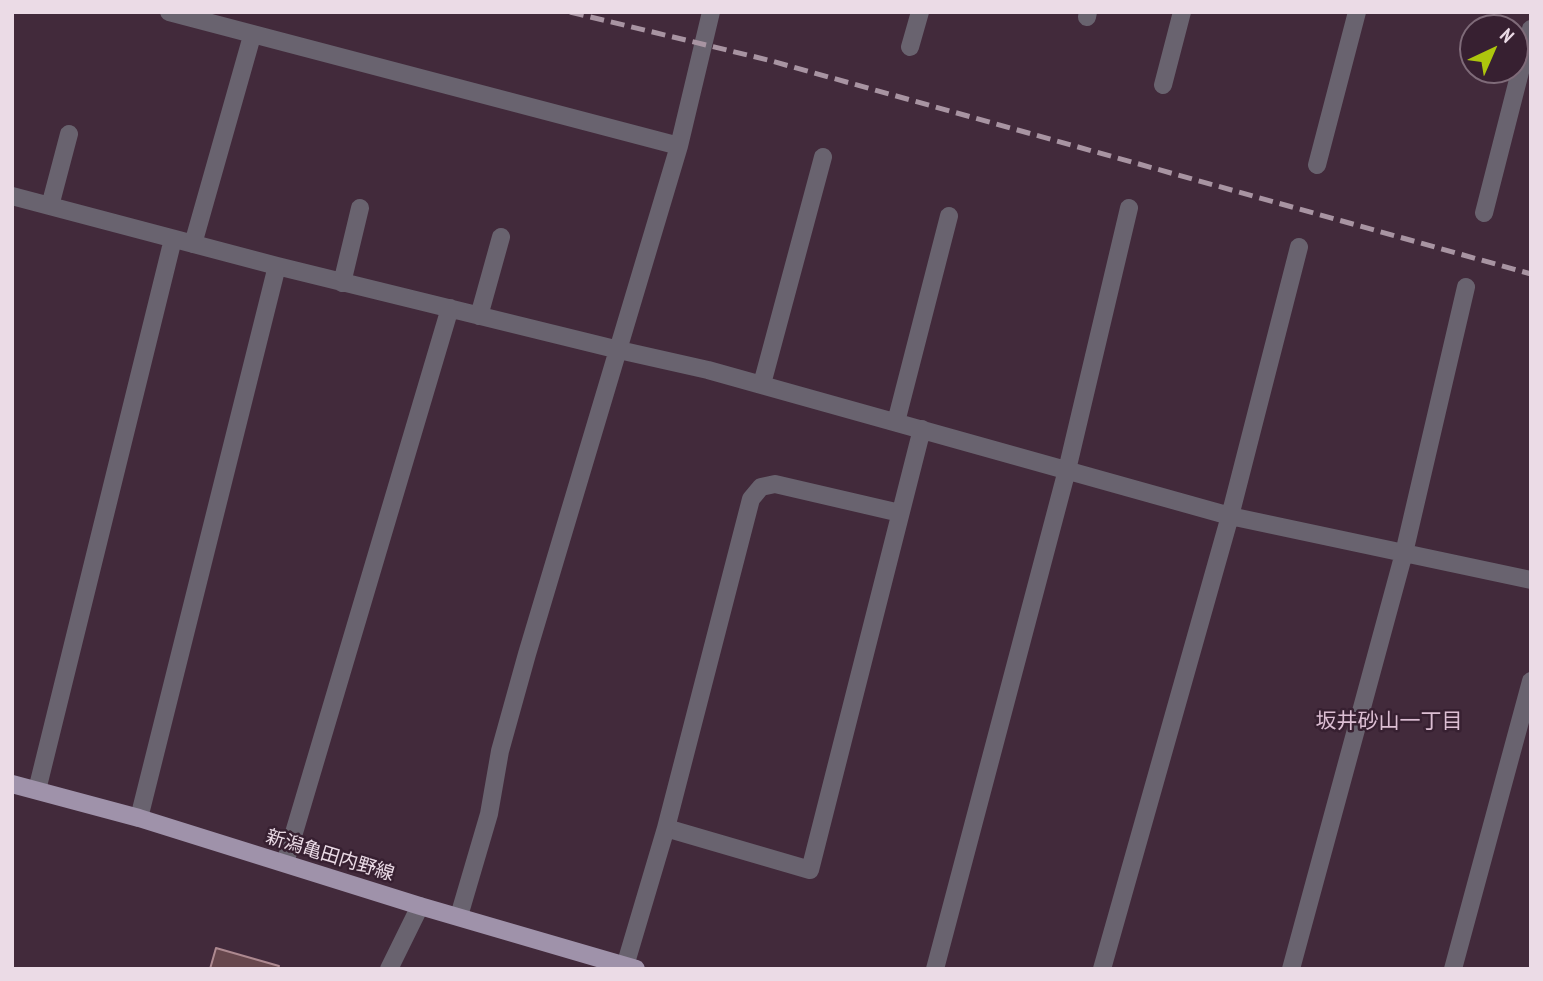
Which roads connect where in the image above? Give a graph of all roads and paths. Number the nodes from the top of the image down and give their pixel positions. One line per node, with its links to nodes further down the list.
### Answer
1 (169, 12): 7 (street)
2 (711, 12): 11 (street)
3 (920, 12): 8 (street)
4 (1182, 12): 9 (street)
5 (1357, 12): 13 (street)
6 (1531, 29): 18 (street)
7 (252, 36): 11 (street); 22 (street)
8 (910, 47)
9 (1163, 85)
10 (69, 134): 15 (street)
11 (679, 146): 29 (street)
12 (823, 157): 30 (street)
13 (1317, 165)
14 (12, 196): 15 (street)
15 (50, 206): 21 (street)
16 (360, 208): 25 (street)
17 (1129, 208): 33 (street)
18 (1484, 213)
19 (949, 216): 31 (street)
20 (501, 237): 28 (street)
21 (173, 239): 22 (street); 40 (street)
22 (193, 244): 24 (street)
23 (1299, 247): 35 (street)
24 (276, 267): 25 (street); 41 (street)
25 (342, 283): 27 (street)
26 (1466, 287): 36 (street)
27 (450, 308): 28 (street); 43 (street)
28 (479, 316): 29 (street)
29 (619, 350): 30 (street); 45 (street)
30 (762, 384): 31 (street)
31 (896, 422): 32 (street)
32 (922, 429): 33 (street); 34 (street)
33 (1067, 470): 35 (street); 48 (street)
34 (900, 513): 42 (street); 42 (street)
35 (1230, 516): 36 (street); 49 (street)
36 (1404, 553): 37 (street); 50 (street)
37 (1531, 580)
38 (1531, 681): 51 (street)
39 (12, 784): 40 (main road, 新潟亀田内野線)
40 (37, 790): 41 (main road, 新潟亀田内野線)
41 (139, 818): 43 (main road, 新潟亀田内野線)
42 (666, 828): 46 (street)
43 (285, 863): 44 (main road, 新潟亀田内野線)
44 (420, 906): 45 (main road, 新潟亀田内野線); 47 (street)
45 (459, 916): 46 (main road, 新潟亀田内野線)
46 (631, 967)
47 (389, 969)
48 (935, 969)
49 (1102, 969)
50 (1291, 969)
51 (1453, 969)

